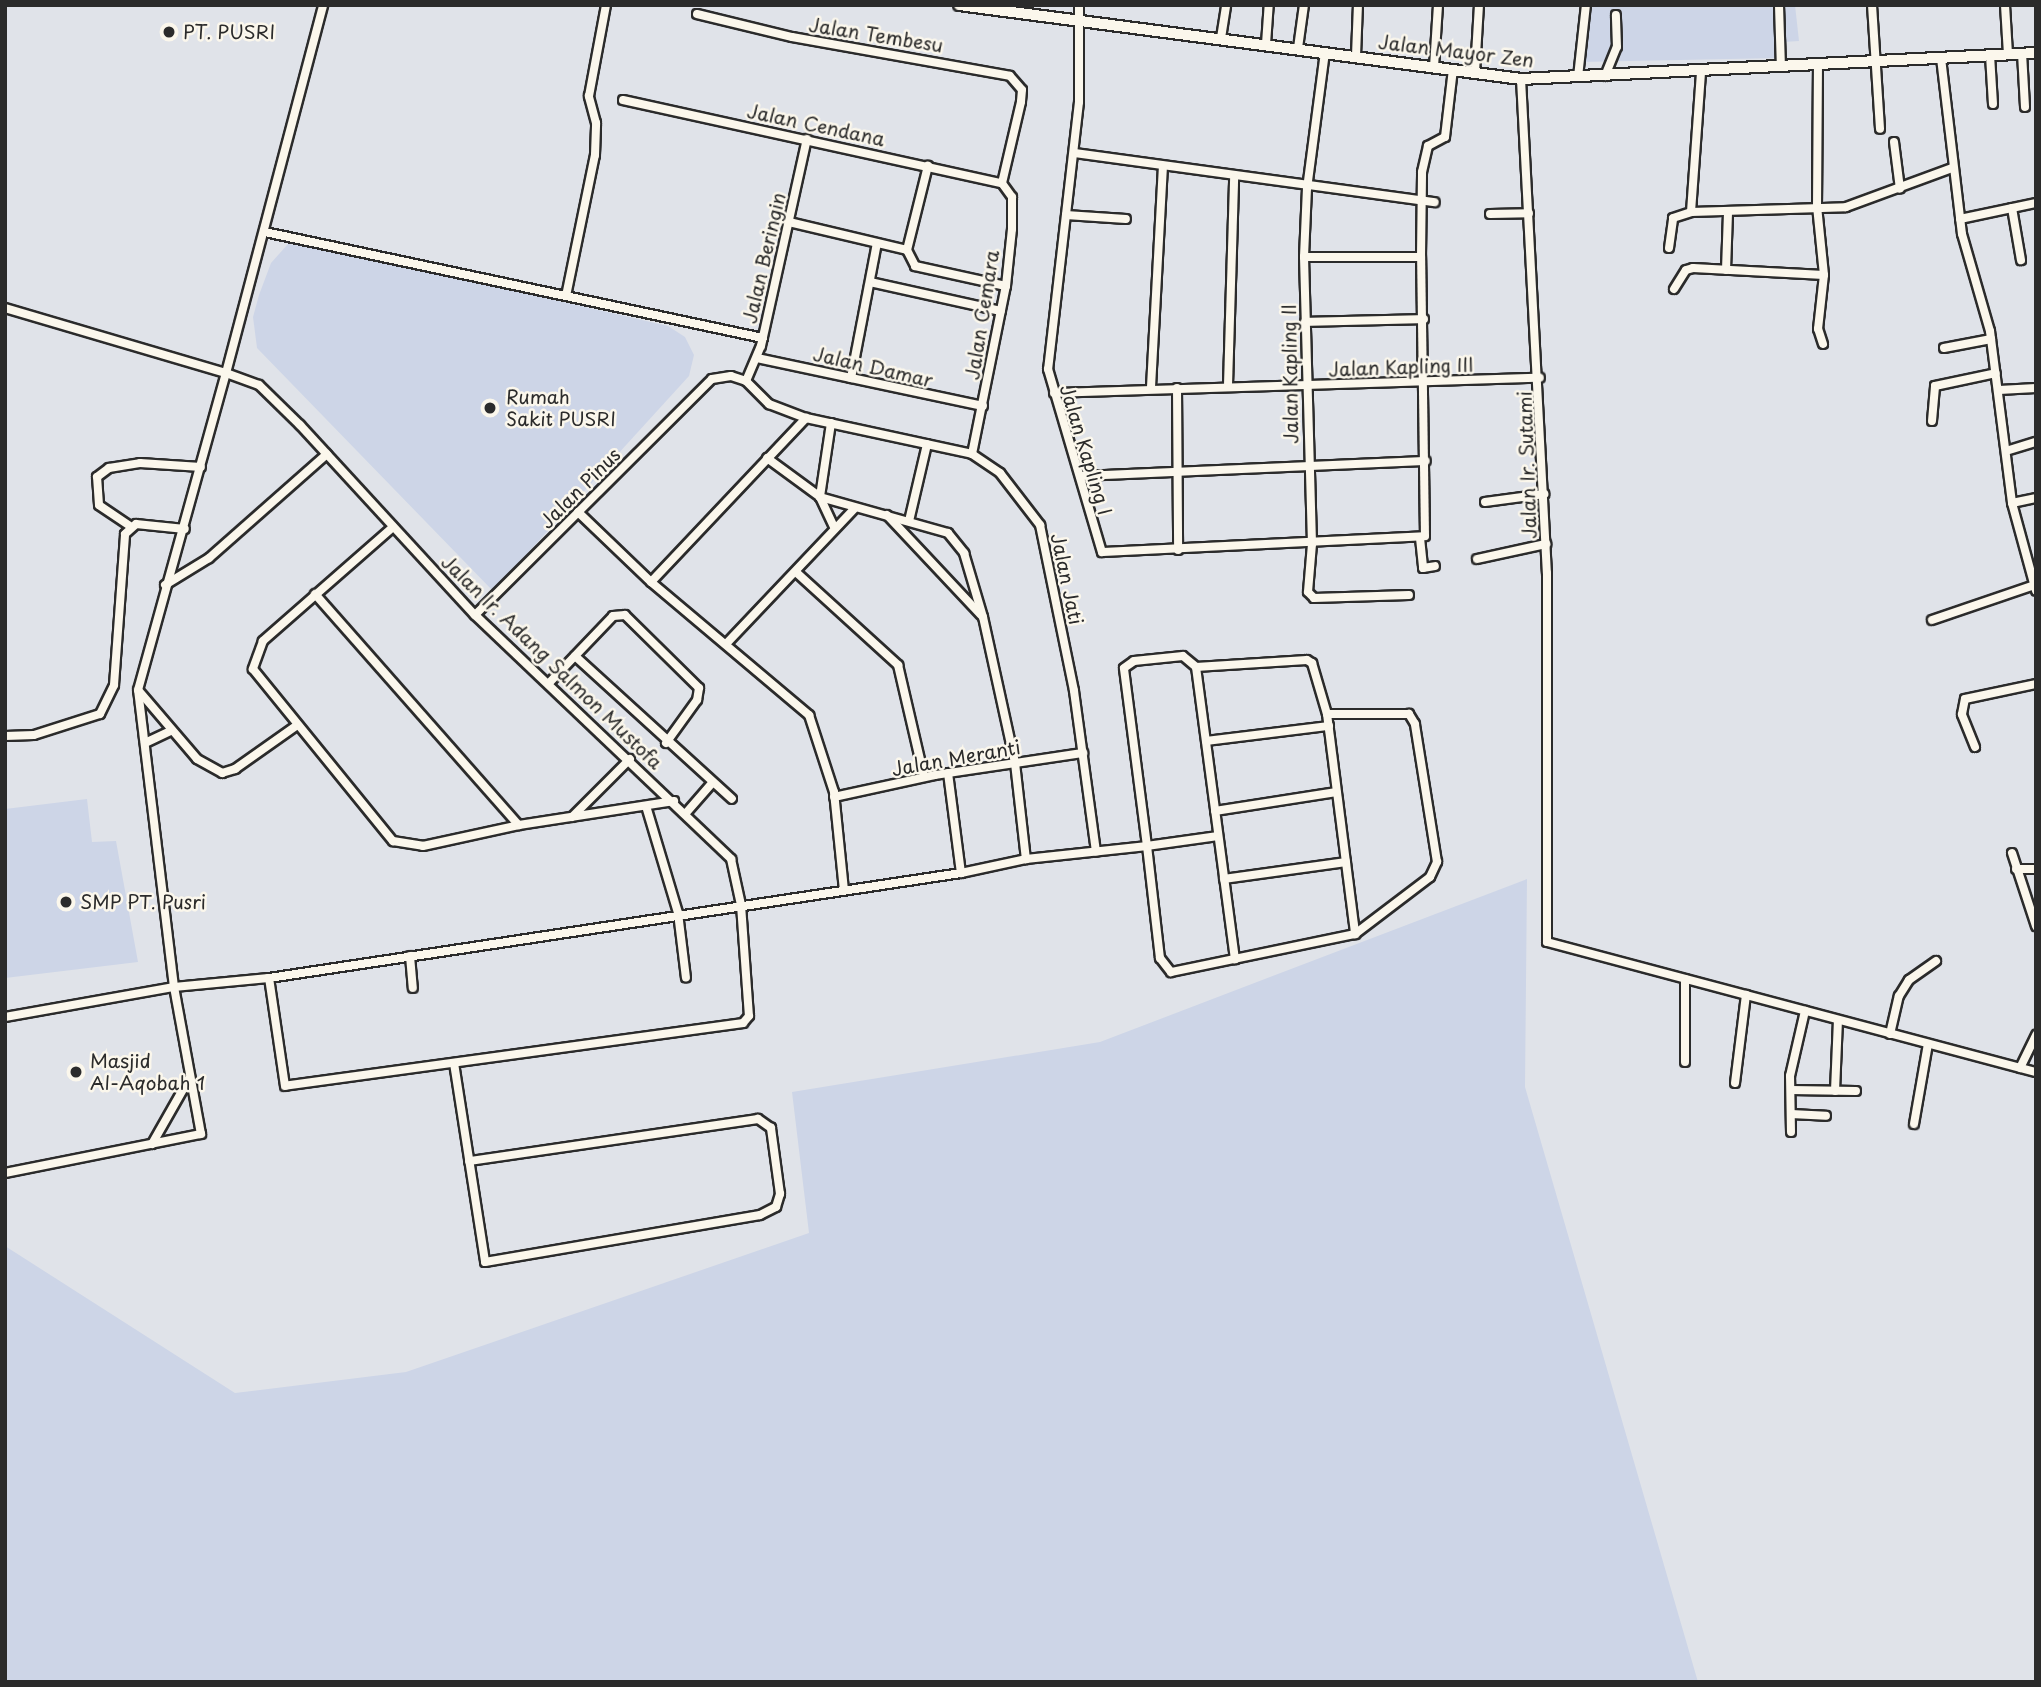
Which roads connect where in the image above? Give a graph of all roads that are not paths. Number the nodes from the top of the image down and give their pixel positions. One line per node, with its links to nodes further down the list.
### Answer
1 (323, 5): 66 (street)
2 (606, 5): 78 (street)
3 (959, 5): 15 (street, Jalan Mayor Zen)
4 (1079, 5): 18 (street, Jalan Kapling I)
5 (1226, 5): 19 (street)
6 (1269, 5): 20 (street)
7 (1304, 5): 21 (street)
8 (1358, 5): 27 (street)
9 (1438, 5): 31 (street)
10 (1479, 5): 35 (street)
11 (1586, 5): 37 (street)
12 (1779, 5): 32 (street)
13 (1872, 5): 29 (street)
14 (2005, 5): 25 (street)
15 (997, 8): 18 (street, Jalan Mayor Zen)
16 (697, 14): 50 (street, Jalan Tembesu)
17 (1616, 15): 36 (street)
18 (1078, 20): 19 (street, Jalan Mayor Zen); 45 (street, Jalan Kapling I)
19 (1221, 38): 20 (street, Jalan Mayor Zen)
20 (1266, 44): 21 (street, Jalan Mayor Zen)
21 (1298, 48): 22 (street, Jalan Mayor Zen)
22 (1325, 52): 27 (street, Jalan Mayor Zen); 51 (street, Jalan Kapling II)
23 (2036, 52): 24 (street, Jalan Mayor Zen)
24 (2022, 53): 25 (street, Jalan Mayor Zen); 41 (street)
25 (2008, 54): 26 (street, Jalan Mayor Zen)
26 (1990, 55): 28 (street, Jalan Mayor Zen); 40 (street)
27 (1356, 56): 31 (street, Jalan Mayor Zen)
28 (1941, 58): 29 (street, Jalan Mayor Zen); 48 (street)
29 (1878, 60): 30 (street, Jalan Mayor Zen); 42 (street)
30 (1818, 65): 32 (street, Jalan Mayor Zen); 56 (street)
31 (1434, 67): 33 (street, Jalan Mayor Zen)
32 (1781, 67): 34 (street, Jalan Mayor Zen)
33 (1453, 69): 35 (street, Jalan Mayor Zen); 53 (street)
34 (1701, 71): 36 (street, Jalan Mayor Zen); 58 (street)
35 (1475, 72): 38 (street, Jalan Mayor Zen)
36 (1605, 76): 37 (street, Jalan Mayor Zen)
37 (1577, 77): 38 (street, Jalan Mayor Zen)
38 (1521, 79): 61 (street, Jalan Ir. Sutami)
39 (622, 100): 43 (street, Jalan Cendana)
40 (1993, 104)
41 (2025, 107)
42 (1880, 129)
43 (807, 139): 46 (street, Jalan Cendana); 65 (street, Jalan Beringin)
44 (1894, 142): 52 (street)
45 (1075, 153): 47 (street); 62 (street, Jalan Kapling I)
46 (928, 166): 50 (street, Jalan Cendana); 69 (street)
47 (1163, 168): 49 (street); 95 (street)
48 (1952, 168): 52 (street); 64 (street)
49 (1234, 178): 51 (street); 94 (street)
50 (1002, 183): 76 (street, Jalan Cemara)
51 (1307, 188): 53 (street); 70 (street, Jalan Kapling II)
52 (1900, 189): 56 (street)
53 (1418, 201): 54 (street); 71 (street)
54 (1435, 202)
55 (2036, 203): 57 (street)
56 (1817, 206): 59 (street); 74 (street)
57 (2012, 208): 64 (street); 72 (street)
58 (1691, 212): 59 (street); 68 (street)
59 (1728, 212): 73 (street)
60 (1490, 214): 61 (street)
61 (1529, 214): 91 (street, Jalan Ir. Sutami)
62 (1066, 215): 63 (street); 100 (street, Jalan Kapling I)
63 (1126, 219)
64 (1960, 219): 84 (street)
65 (789, 222): 67 (street); 83 (street, Jalan Beringin)
66 (265, 232): 78 (street); 88 (street)
67 (877, 243): 69 (street); 75 (street)
68 (1669, 248)
69 (907, 250): 76 (street)
70 (1304, 257): 71 (street); 82 (street, Jalan Kapling II)
71 (1421, 257): 81 (street)
72 (2021, 260)
73 (1726, 270): 74 (street); 77 (street)
74 (1824, 275): 85 (street)
75 (870, 282): 80 (street); 90 (street)
76 (1006, 286): 80 (street, Jalan Cemara)
77 (1674, 289)
78 (566, 296): 83 (street)
79 (5, 308): 88 (street, Jalan Ir. Adang Salmon Mustofa)
80 (1001, 311): 101 (street, Jalan Cemara)
81 (1424, 319): 82 (street); 92 (street)
82 (1305, 322): 96 (street, Jalan Kapling II)
83 (763, 338): 87 (street, Jalan Beringin)
84 (1991, 339): 86 (street); 89 (street)
85 (1823, 344)
86 (1944, 348)
87 (757, 358): 90 (street, Jalan Damar); 93 (street, Jalan Beringin)
88 (226, 373): 108 (street, Jalan Ir. Adang Salmon Mustofa); 112 (street)
89 (1996, 373): 99 (street); 103 (street)
90 (851, 378): 101 (street, Jalan Damar)
91 (1540, 378): 92 (street, Jalan Kapling III); 116 (street, Jalan Ir. Sutami)
92 (1424, 380): 96 (street, Jalan Kapling III); 111 (street)
93 (746, 381): 102 (street, Jalan Jati); 122 (street, Jalan Pinus)
94 (1228, 386): 96 (street, Jalan Kapling III); 97 (street, Jalan Kapling III)
95 (1151, 387): 97 (street, Jalan Kapling III); 100 (street, Jalan Kapling III)
96 (1305, 387): 113 (street, Jalan Kapling II)
97 (1177, 388): 114 (street)
98 (2036, 388): 99 (street)
99 (1999, 390): 107 (street)
100 (1054, 393): 115 (street, Jalan Kapling I)
101 (983, 406): 109 (street, Jalan Cemara)
102 (806, 418): 104 (street, Jalan Jati); 110 (street)
103 (1932, 421)
104 (831, 423): 106 (street, Jalan Jati); 117 (street)
105 (2036, 442): 107 (street)
106 (927, 444): 109 (street, Jalan Jati); 124 (street)
107 (2006, 451): 120 (street)
108 (327, 454): 126 (street, Jalan Ir. Adang Salmon Mustofa); 138 (street)
109 (972, 454): 159 (street, Jalan Jati)
110 (767, 458): 117 (street); 136 (street)
111 (1426, 461): 113 (street); 129 (street)
112 (201, 467): 125 (street); 128 (street)
113 (1309, 467): 114 (street); 130 (street, Jalan Kapling II)
114 (1180, 472): 115 (street); 132 (street)
115 (1080, 476): 132 (street, Jalan Kapling I)
116 (1544, 494): 119 (street); 131 (street, Jalan Ir. Sutami)
117 (820, 497): 121 (street); 127 (street)
118 (2036, 498): 120 (street)
119 (1486, 502)
120 (2011, 503): 137 (street)
121 (854, 509): 123 (street); 127 (street)
122 (578, 512): 136 (street); 141 (street, Jalan Pinus)
123 (887, 515): 124 (street); 142 (street)
124 (909, 521): 142 (street)
125 (130, 526): 128 (street); 154 (street)
126 (393, 527): 139 (street); 141 (street, Jalan Ir. Adang Salmon Mustofa)
127 (834, 527): 135 (street)
128 (185, 529): 138 (street)
129 (1420, 538): 130 (street, Jalan Kapling I); 134 (street)
130 (1312, 544): 132 (street, Jalan Kapling I); 140 (street, Jalan Kapling II)
131 (1546, 544): 133 (street); 194 (street, Jalan Ir. Sutami)
132 (1178, 550)
133 (1477, 559)
134 (1435, 566)
135 (797, 573): 144 (street); 163 (street)
136 (651, 582): 144 (street)
137 (2035, 583): 143 (street)
138 (165, 585): 149 (street)
139 (315, 594): 151 (street); 173 (street)
140 (1409, 595)
141 (475, 615): 147 (street, Jalan Ir. Adang Salmon Mustofa)
142 (983, 617): 161 (street)
143 (1932, 620)
144 (726, 644): 166 (street)
145 (575, 656): 147 (street); 157 (street); 157 (street)
146 (1196, 667): 150 (street); 155 (street); 175 (street)
147 (550, 682): 160 (street, Jalan Ir. Adang Salmon Mustofa)
148 (2036, 684): 158 (street)
149 (138, 690): 153 (street); 156 (street)
150 (1327, 715): 152 (street); 188 (street)
151 (296, 726): 153 (street); 173 (street)
152 (1329, 726): 155 (street); 165 (street)
153 (171, 731): 156 (street)
154 (5, 736)
155 (1206, 741): 170 (street)
156 (145, 743): 195 (street)
157 (666, 743): 164 (street)
158 (1975, 747)
159 (1083, 754): 161 (street, Jalan Meranti); 176 (street, Jalan Jati)
160 (630, 759): 168 (street, Jalan Ir. Adang Salmon Mustofa); 172 (street)
161 (1015, 763): 162 (street, Jalan Meranti); 178 (street)
162 (948, 773): 163 (street, Jalan Meranti); 182 (street)
163 (924, 777): 166 (street, Jalan Meranti)
164 (712, 783): 167 (street); 171 (street)
165 (1337, 792): 170 (street); 179 (street)
166 (834, 797): 184 (street)
167 (732, 799)
168 (674, 801): 169 (street); 171 (street, Jalan Ir. Adang Salmon Mustofa)
169 (646, 806): 172 (street); 186 (street)
170 (1215, 811): 174 (street)
171 (686, 813): 185 (street, Jalan Ir. Adang Salmon Mustofa)
172 (572, 817): 173 (street)
173 (519, 825)
174 (1218, 836): 175 (street); 183 (street)
175 (1147, 846): 176 (street); 190 (street)
176 (1096, 852): 178 (street)
177 (2012, 853): 180 (street)
178 (1026, 859): 182 (street)
179 (1346, 862): 183 (street); 188 (street)
180 (2017, 869): 181 (street); 187 (street)
181 (2036, 869)
182 (961, 873): 184 (street)
183 (1224, 879): 190 (street)
184 (844, 890): 185 (street)
185 (741, 905): 186 (street); 205 (street, Jalan Ir. Adang Salmon Mustofa)
186 (678, 914): 189 (street); 193 (street)
187 (2036, 926)
188 (1355, 934): 190 (street)
189 (410, 956): 192 (street); 196 (street)
190 (1235, 959)
191 (1936, 961): 201 (street)
192 (269, 978): 195 (street); 205 (street)
193 (686, 978)
194 (1685, 979): 197 (street); 204 (street)
195 (174, 987): 199 (street); 208 (street)
196 (413, 988)
197 (1746, 995): 198 (street); 209 (street)
198 (1805, 1011): 200 (street); 210 (street)
199 (5, 1017)
200 (1838, 1020): 201 (street); 211 (street)
201 (1890, 1034): 203 (street)
202 (2036, 1035): 206 (street)
203 (1928, 1044): 206 (street); 215 (street)
204 (1685, 1062)
205 (454, 1063): 218 (street)
206 (2020, 1068): 207 (street)
207 (2036, 1072)
208 (189, 1079): 217 (street); 217 (street)
209 (1735, 1083)
210 (1791, 1090): 211 (street); 213 (street)
211 (1835, 1091): 212 (street)
212 (1856, 1091)
213 (1791, 1114): 214 (street); 216 (street)
214 (1826, 1116)
215 (1914, 1124)
216 (1791, 1132)
217 (152, 1144): 219 (street)
218 (469, 1161): 218 (street)
219 (5, 1173)

